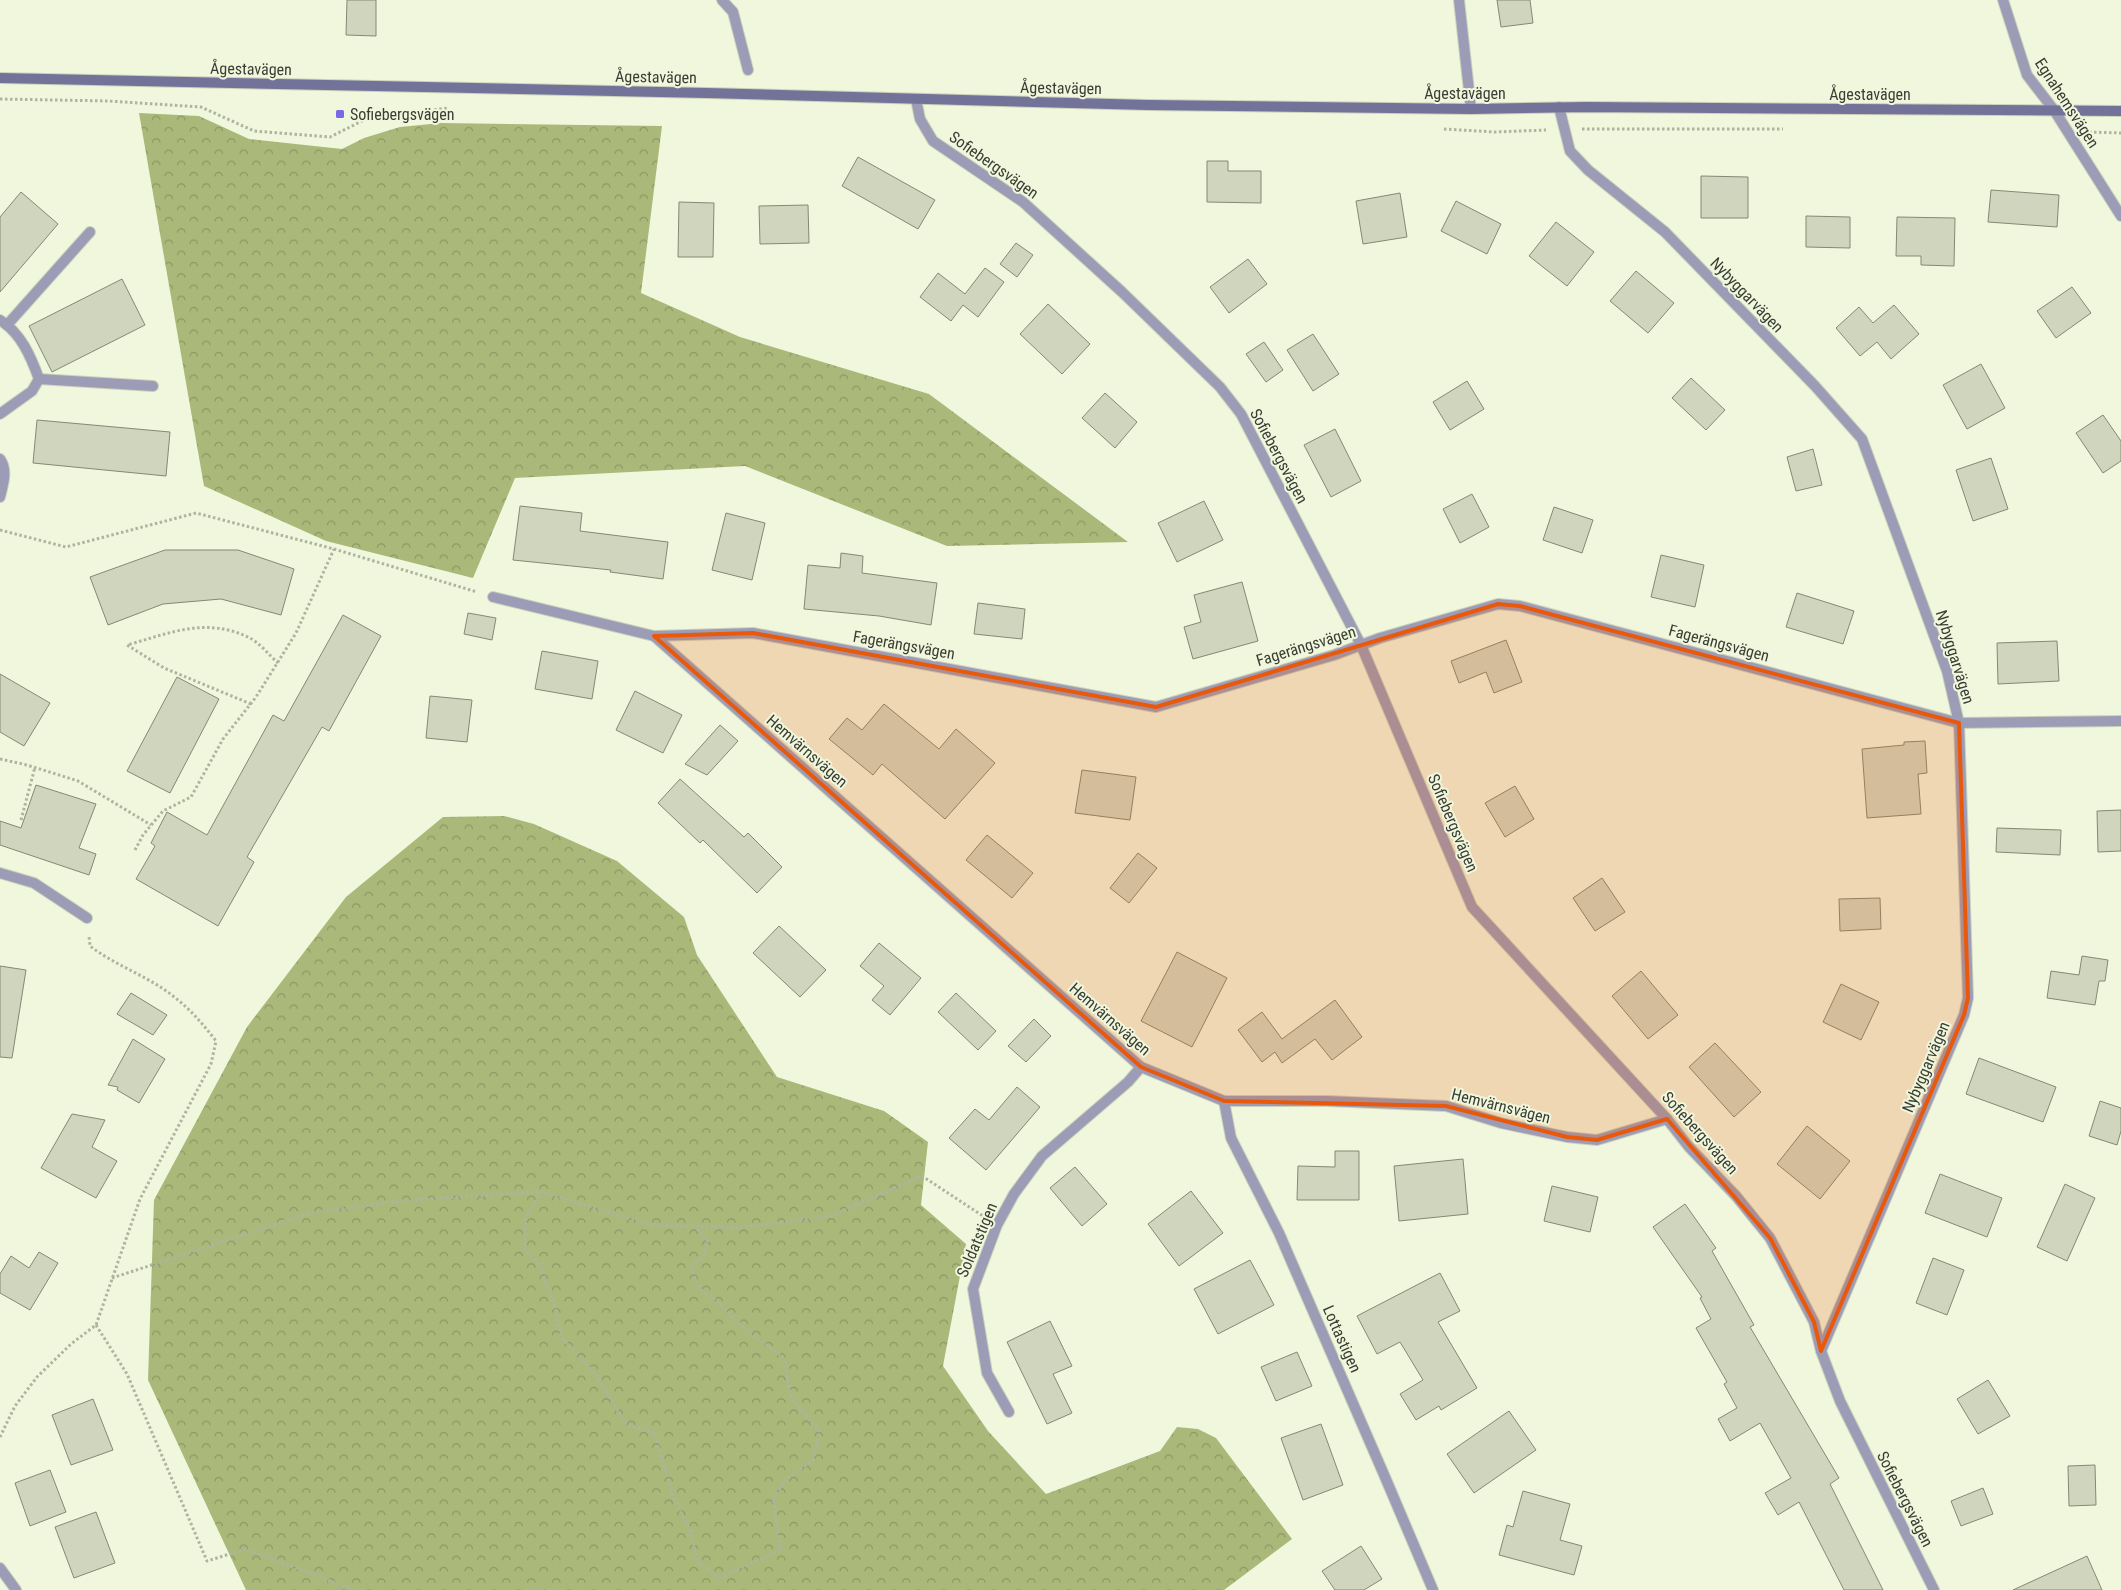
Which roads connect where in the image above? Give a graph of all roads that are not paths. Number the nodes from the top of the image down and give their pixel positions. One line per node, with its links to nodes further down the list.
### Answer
1 (722, 0): 4 (street)
2 (1459, 0): 8 (street)
3 (2002, 0): 9 (street, Egnahemsvägen)
4 (748, 70)
5 (0, 78): 6 (main road, Ågestavägen)
6 (916, 99): 8 (main road, Ågestavägen); 21 (street, Sofiebergsvägen)
7 (1559, 107): 8 (main road, Ågestavägen); 9 (main road, Ågestavägen); 23 (street, Nybyggarvägen)
8 (1471, 109)
9 (2054, 110): 10 (main road, Ågestavägen); 11 (street, Egnahemsvägen)
10 (2121, 111)
11 (2121, 216)
12 (90, 232): 13 (street)
13 (3, 323): 14 (street)
14 (39, 379): 15 (street); 16 (street)
15 (154, 386)
16 (0, 414)
17 (0, 459): 18 (street)
18 (0, 497)
19 (494, 597): 20 (street, Fagerängsvägen)
20 (654, 636): 21 (street, Fagerängsvägen); 26 (street, Hemvärnsvägen)
21 (1361, 645): 23 (street, Fagerängsvägen); 28 (street, Sofiebergsvägen)
22 (2121, 721): 23 (street, Fagerängsvägen)
23 (1959, 724): 29 (street, Nybyggarvägen)
24 (0, 874): 25 (street)
25 (87, 918)
26 (1141, 1067): 27 (street, Hemvärnsvägen); 30 (street, Soldatstigen)
27 (1224, 1101): 28 (street, Hemvärnsvägen); 33 (street, Lottastigen)
28 (1667, 1118): 29 (street, Sofiebergsvägen)
29 (1821, 1351): 34 (street, Sofiebergsvägen)
30 (1009, 1412)
31 (0, 1568): 32 (street)
32 (16, 1590)
33 (1433, 1590)
34 (1934, 1590)

